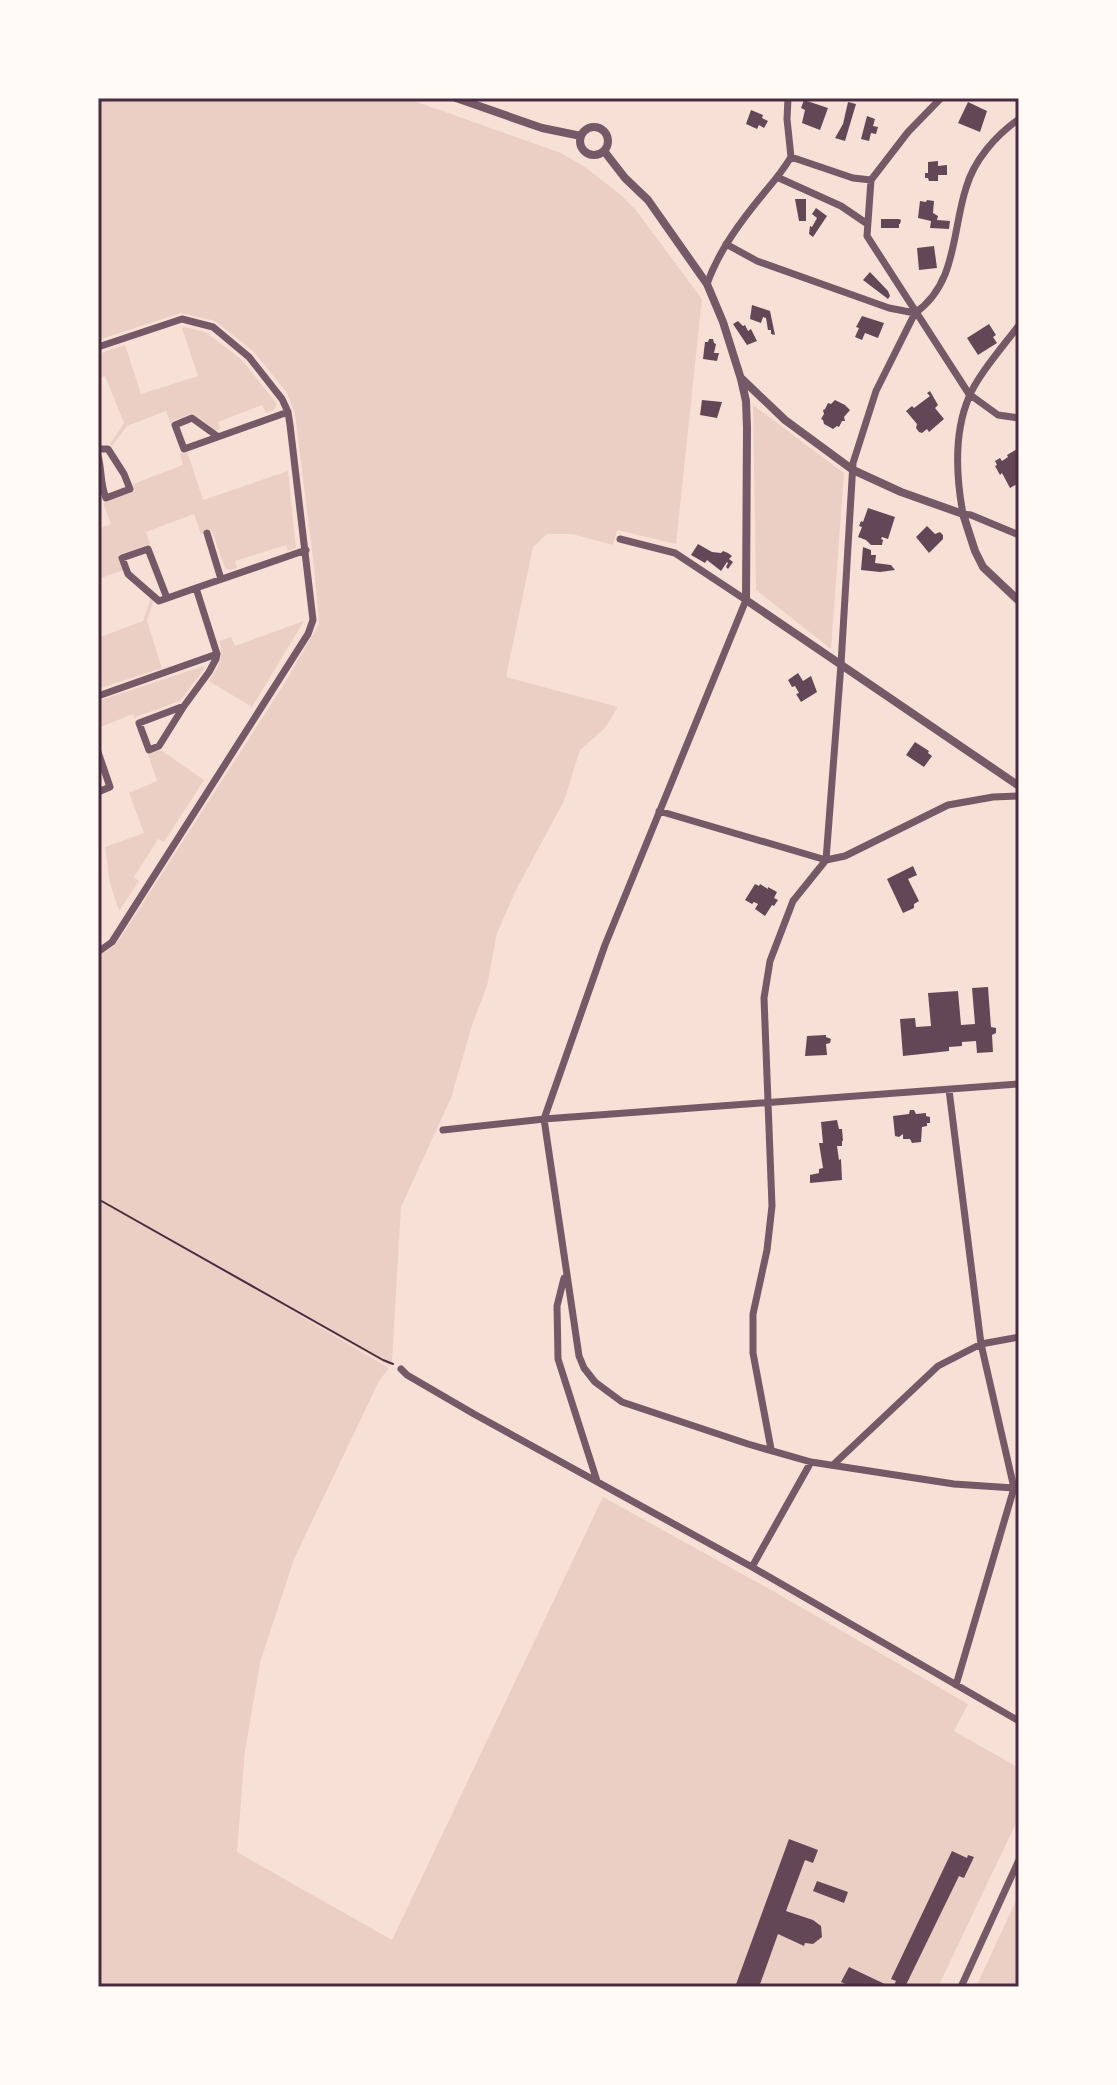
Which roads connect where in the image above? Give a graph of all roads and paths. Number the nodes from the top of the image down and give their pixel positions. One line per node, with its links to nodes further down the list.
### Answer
1 (456, 98): 5 (street)
2 (788, 98): 7 (street)
3 (941, 98): 9 (street)
4 (1019, 119): 13 (street)
5 (581, 136): 6 (street); 6 (street)
6 (604, 151): 12 (street)
7 (791, 157): 8 (street); 9 (street)
8 (779, 178): 10 (street); 11 (street)
9 (871, 180): 10 (street)
10 (866, 223): 13 (street)
11 (726, 244): 12 (street); 13 (street)
12 (707, 284): 16 (street)
13 (915, 313): 17 (street); 23 (street)
14 (1019, 325): 17 (street)
15 (98, 347): 18 (street)
16 (741, 379): 23 (street); 32 (street)
17 (969, 394): 19 (street); 24 (street)
18 (288, 412): 20 (street); 28 (street)
19 (1019, 418)
20 (217, 436): 20 (street)
21 (98, 449): 22 (street)
22 (98, 456)
23 (853, 470): 24 (street); 35 (street)
24 (963, 514): 26 (street); 33 (street)
25 (207, 533): 29 (street)
26 (1019, 535)
27 (620, 539): 32 (street)
28 (306, 550): 29 (street); 44 (street)
29 (221, 579): 30 (street)
30 (196, 588): 31 (street); 34 (street)
31 (167, 598): 31 (street)
32 (746, 600): 35 (street); 42 (street)
33 (1019, 601)
34 (217, 654): 36 (street); 37 (street)
35 (841, 664): 39 (street); 43 (street)
36 (98, 696)
37 (184, 706): 37 (street)
38 (98, 752): 40 (street)
39 (1019, 786)
40 (98, 792)
41 (1019, 796): 43 (street)
42 (659, 811): 43 (street); 48 (street)
43 (826, 860): 47 (street)
44 (98, 952)
45 (1019, 1084): 46 (street)
46 (949, 1090): 47 (street); 53 (street)
47 (768, 1102): 48 (street); 55 (street)
48 (544, 1119): 49 (street); 51 (street)
49 (443, 1130)
50 (98, 1199): 54 (path)
51 (565, 1272): 55 (street); 58 (street)
52 (1019, 1337): 53 (street)
53 (981, 1344): 57 (street); 59 (street)
54 (398, 1367): 58 (street)
55 (771, 1449): 56 (street)
56 (811, 1462): 57 (street); 60 (street)
57 (834, 1464): 59 (street)
58 (597, 1481): 60 (street)
59 (1017, 1490): 61 (street)
60 (752, 1567): 61 (street)
61 (956, 1685): 62 (street)
62 (1019, 1721)
63 (1019, 1860): 64 (street)
64 (961, 1987)

